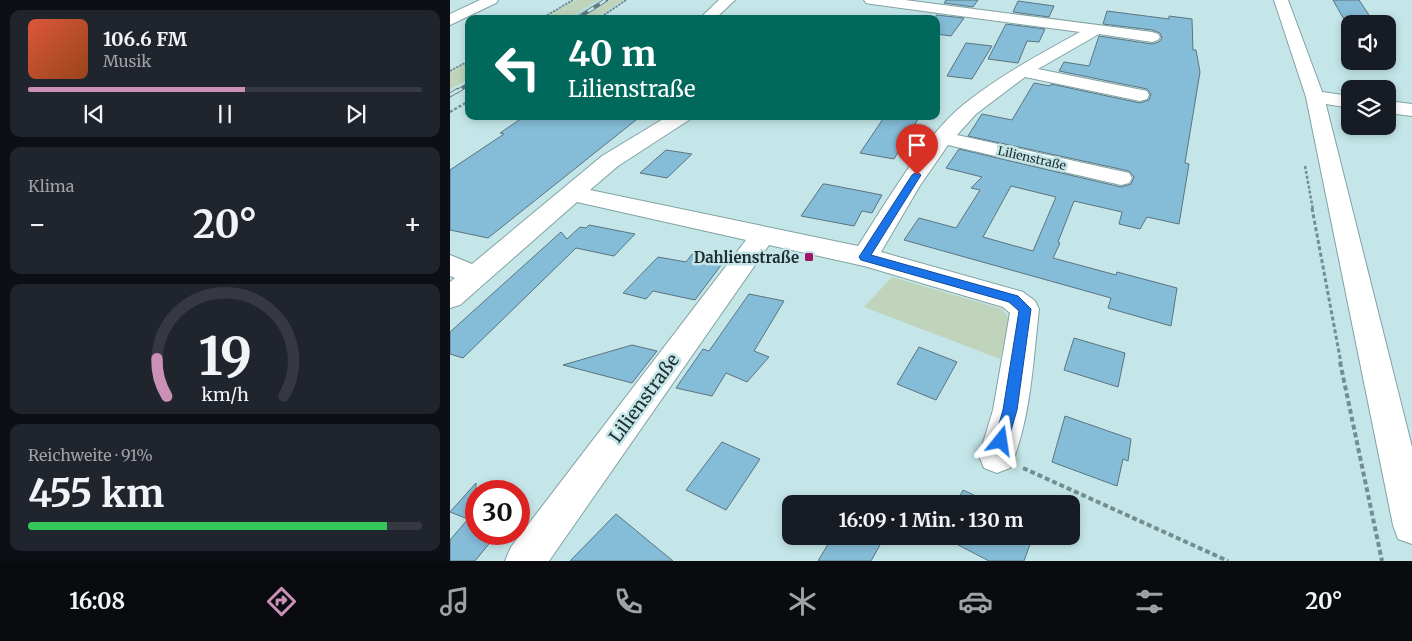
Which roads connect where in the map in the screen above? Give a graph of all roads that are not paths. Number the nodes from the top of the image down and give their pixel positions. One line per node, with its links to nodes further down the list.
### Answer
1 (491, 0): 7 (street)
2 (728, 0): 8 (street)
3 (871, 0): 5 (street)
4 (1281, 0): 15 (street)
5 (925, 3): 9 (street); 11 (street)
6 (450, 6): 7 (street)
7 (470, 10): 10 (street)
8 (711, 15)
9 (906, 15)
10 (450, 20)
11 (1096, 29): 12 (street); 13 (street)
12 (1152, 37)
13 (1022, 71): 14 (street); 20 (street)
14 (1140, 95)
15 (1315, 97): 16 (street); 29 (street)
16 (1341, 101)
17 (1396, 108): 18 (street)
18 (1412, 110)
19 (676, 120): 22 (street)
20 (944, 138): 21 (street, Lilienstraße); 24 (street)
21 (1121, 178)
22 (572, 194): 23 (street); 26 (street)
23 (763, 235): 24 (street); 30 (street, Lilienstraße)
24 (865, 257): 28 (street)
25 (450, 264): 26 (street)
26 (475, 277): 27 (street)
27 (450, 298)
28 (997, 456)
29 (1412, 525)
30 (525, 561)

